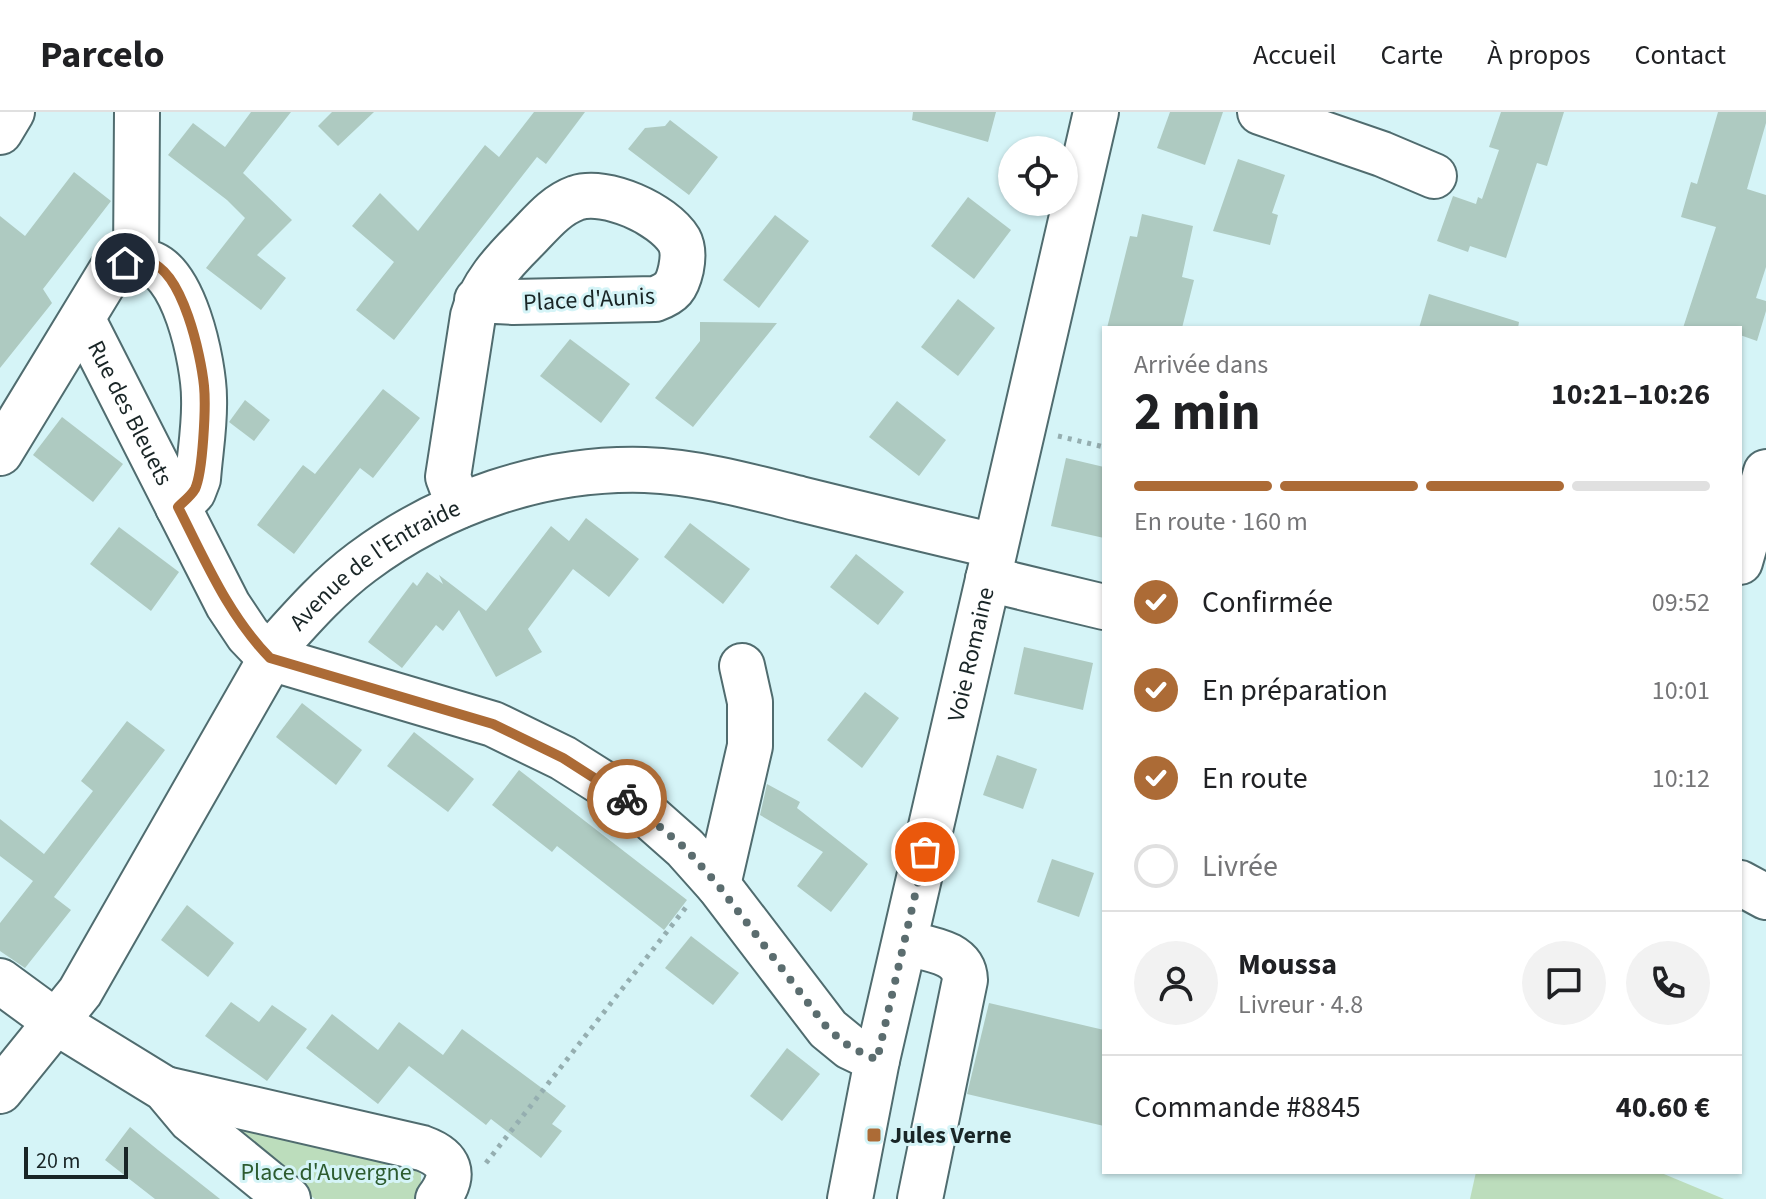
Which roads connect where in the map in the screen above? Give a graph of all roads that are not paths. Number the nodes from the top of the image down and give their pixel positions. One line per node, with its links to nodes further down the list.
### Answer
1 (12, 112): 5 (street)
2 (137, 112): 7 (street)
3 (1096, 112): 15 (street, Voie Romaine)
4 (1260, 112): 6 (street)
5 (0, 132)
6 (1434, 176)
7 (136, 262): 9 (street, Rue des Bleuets); 13 (street, Rue des Bleuets)
8 (477, 300): 12 (street)
9 (83, 320): 10 (street, Rue des Bleuets); 13 (street, Rue des Bleuets)
10 (0, 453)
11 (1764, 486): 14 (street)
12 (459, 506): 15 (street, Avenue de l'Entraide); 17 (street, Avenue de l'Entraide)
13 (178, 507): 17 (street, Rue des Bleuets)
14 (1742, 556)
15 (991, 562): 16 (street, Avenue de l'Entraide); 22 (street, Voie Romaine)
16 (1102, 606)
17 (270, 658): 19 (street); 24 (street, Avenue de l'Entraide)
18 (742, 666): 19 (street)
19 (715, 881): 25 (street)
20 (1742, 884): 21 (street)
21 (1766, 897)
22 (905, 943): 25 (street, Voie Romaine); 31 (street)
23 (0, 981): 24 (street)
24 (56, 1022): 26 (street); 27 (street, Avenue de l'Entraide)
25 (877, 1060): 30 (street, Voie Romaine)
26 (165, 1089): 28 (street); 29 (street)
27 (0, 1091)
28 (288, 1199)
29 (438, 1199)
30 (850, 1199)
31 (920, 1199)

